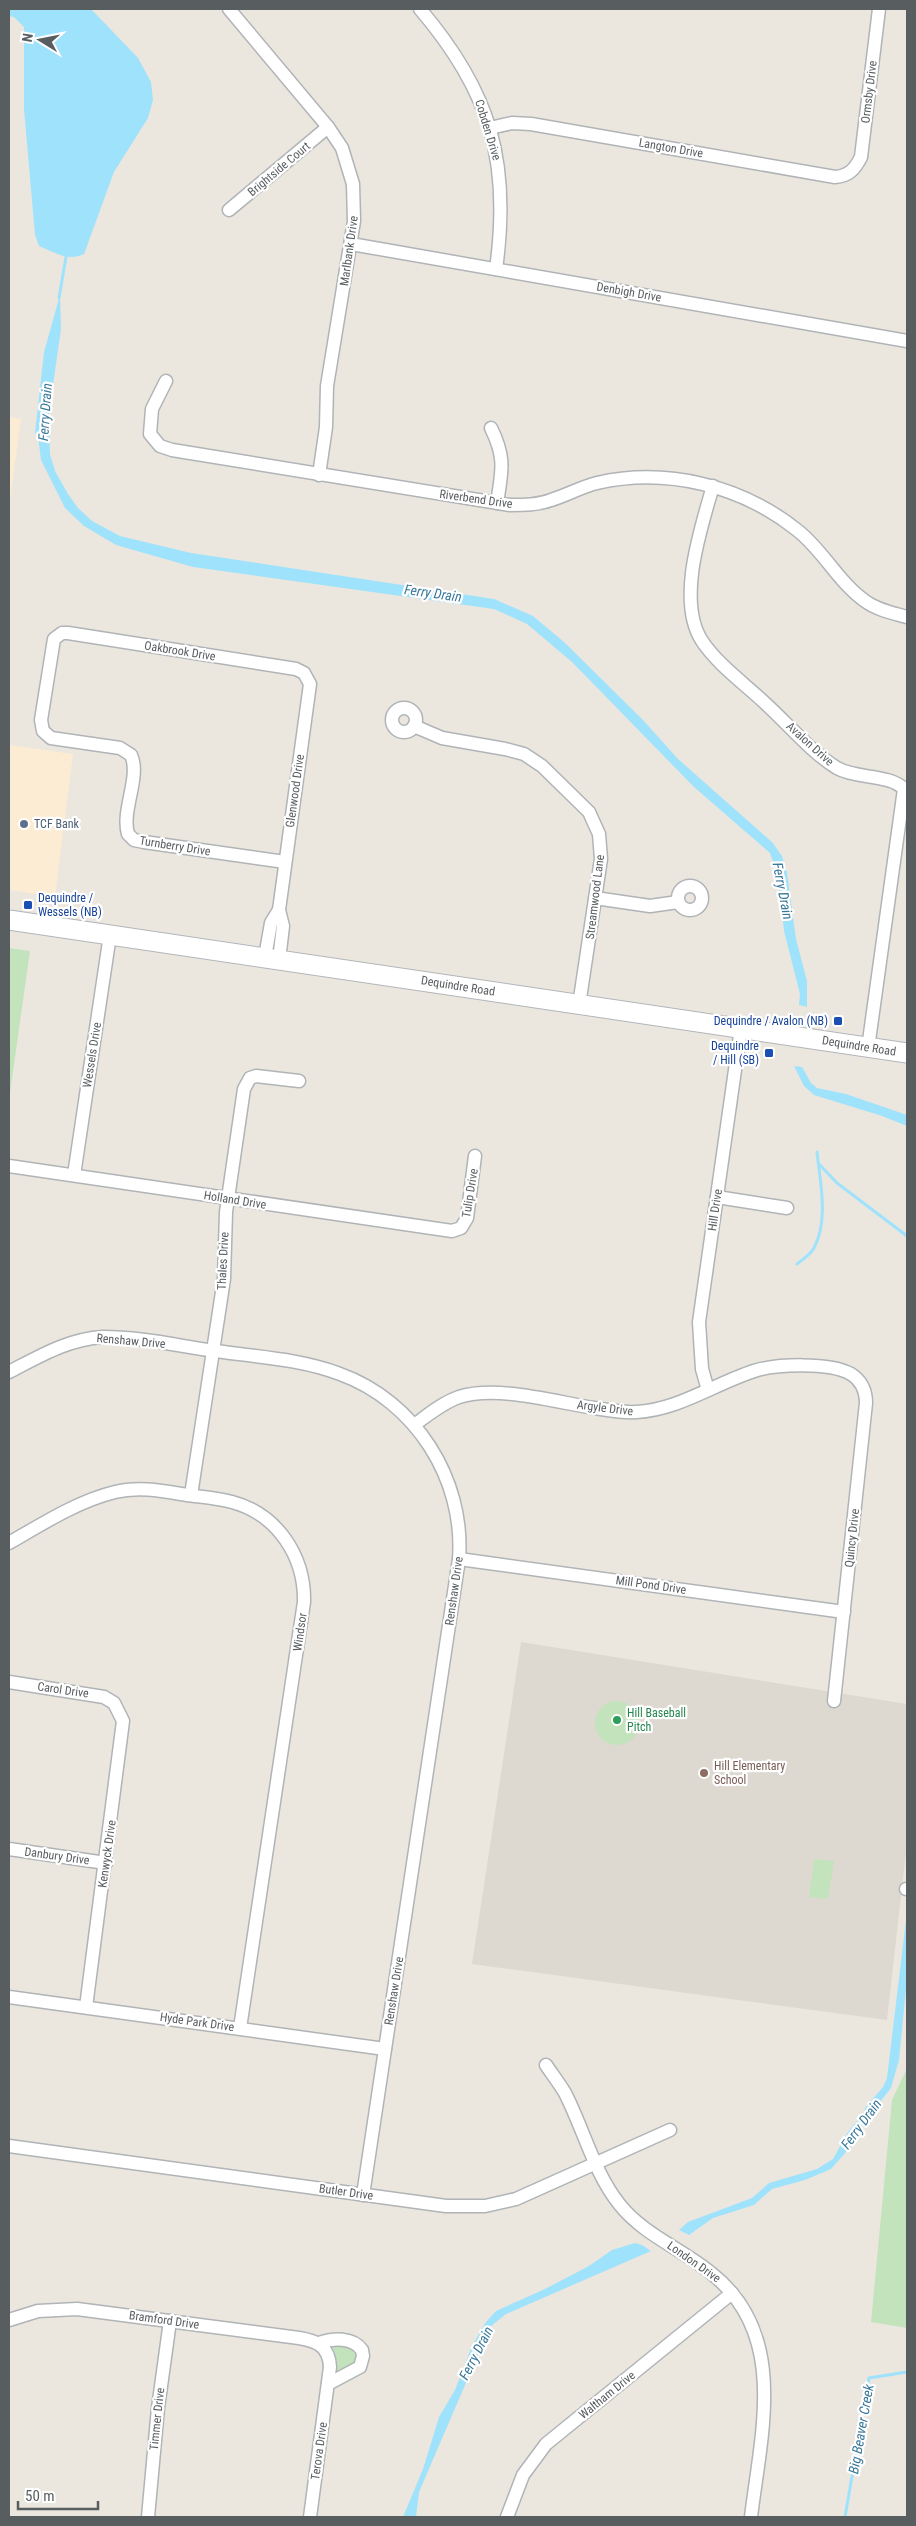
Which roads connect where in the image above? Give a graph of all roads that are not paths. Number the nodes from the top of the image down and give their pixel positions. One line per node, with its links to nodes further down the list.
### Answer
1 (229, 9): 4 (street, Marlbank Drive)
2 (420, 9): 5 (street, Cobden Drive)
3 (879, 9): 6 (street, Ormsby Drive)
4 (328, 127): 7 (street, Brightside Court); 8 (street, Marlbank Drive)
5 (490, 128): 6 (street, Langton Drive); 9 (street, Cobden Drive)
6 (850, 172)
7 (229, 210)
8 (351, 244): 9 (street, Denbigh Drive); 13 (street, Marlbank Drive)
9 (496, 269): 10 (street, Denbigh Drive)
10 (907, 341)
11 (166, 381): 13 (street, Riverbend Drive)
12 (491, 428): 15 (street)
13 (319, 474): 15 (street, Riverbend Drive)
14 (713, 486): 15 (street, Riverbend Drive); 16 (street, Riverbend Drive); 28 (street, Avalon Drive)
15 (496, 503)
16 (907, 617)
17 (57, 636): 18 (street, Oakbrook Drive); 20 (street, Turnberry Drive)
18 (304, 673): 20 (street, Glenwood Drive)
19 (414, 726): 21 (street, Streamwood Lane)
20 (285, 862): 25 (street, Glenwood Drive)
21 (595, 898): 22 (street); 26 (street, Streamwood Lane)
22 (678, 902)
23 (9, 920): 24 (main road, Dequindre Road)
24 (110, 934): 25 (main road, Dequindre Road); 33 (street, Wessels Drive)
25 (272, 958): 26 (main road, Dequindre Road)
26 (579, 1005): 27 (main road, Dequindre Road)
27 (740, 1028): 28 (main road, Dequindre Road); 34 (street, Hill Drive)
28 (868, 1048): 29 (main road, Dequindre Road)
29 (907, 1053)
30 (299, 1082): 35 (street, Thales Drive)
31 (475, 1156): 37 (street, Tulip Drive)
32 (9, 1166): 33 (street, Holland Drive)
33 (74, 1175): 35 (street, Holland Drive)
34 (716, 1197): 36 (street); 41 (street, Hill Drive)
35 (228, 1199): 37 (street, Holland Drive); 38 (street, Thales Drive)
36 (787, 1208)
37 (461, 1228)
38 (213, 1351): 39 (street, Renshaw Drive); 42 (street, Renshaw Drive); 43 (street, Thales Drive)
39 (9, 1372)
40 (856, 1378): 41 (street, Argyle Drive); 46 (street, Quincy Drive)
41 (708, 1390): 42 (street, Argyle Drive)
42 (414, 1426): 45 (street, Renshaw Drive)
43 (191, 1495): 44 (street, Windsor); 54 (street, Windsor)
44 (9, 1543)
45 (459, 1558): 46 (street, Mill Pond Drive); 55 (street, Renshaw Drive)
46 (844, 1612): 48 (street, Quincy Drive)
47 (9, 1682): 49 (street, Carol Drive)
48 (834, 1701)
49 (114, 1703): 51 (street, Kenwyck Drive)
50 (9, 1849): 51 (street, Danbury Drive)
51 (106, 1863): 53 (street, Kenwyck Drive)
52 (9, 1997): 53 (street, Hyde Park Drive)
53 (86, 2008): 54 (street, Hyde Park Drive)
54 (240, 2028): 55 (street, Hyde Park Drive)
55 (385, 2049): 60 (street, Renshaw Drive)
56 (546, 2065): 59 (street, London Drive)
57 (670, 2130): 59 (street, Butler Drive)
58 (9, 2146): 60 (street, Butler Drive)
59 (597, 2164): 60 (street, Butler Drive); 61 (street, London Drive)
60 (363, 2195)
61 (732, 2293): 68 (street, Waltham Drive); 69 (street, London Drive)
62 (9, 2320): 63 (street, Bramford Drive)
63 (170, 2320): 64 (street, Bramford Drive); 66 (street, Timmer Drive)
64 (319, 2343): 65 (street, Terova Drive); 65 (street, Bramford Drive)
65 (328, 2384): 67 (street, Terova Drive)
66 (148, 2517)
67 (310, 2517)
68 (507, 2517)
69 (751, 2517)

